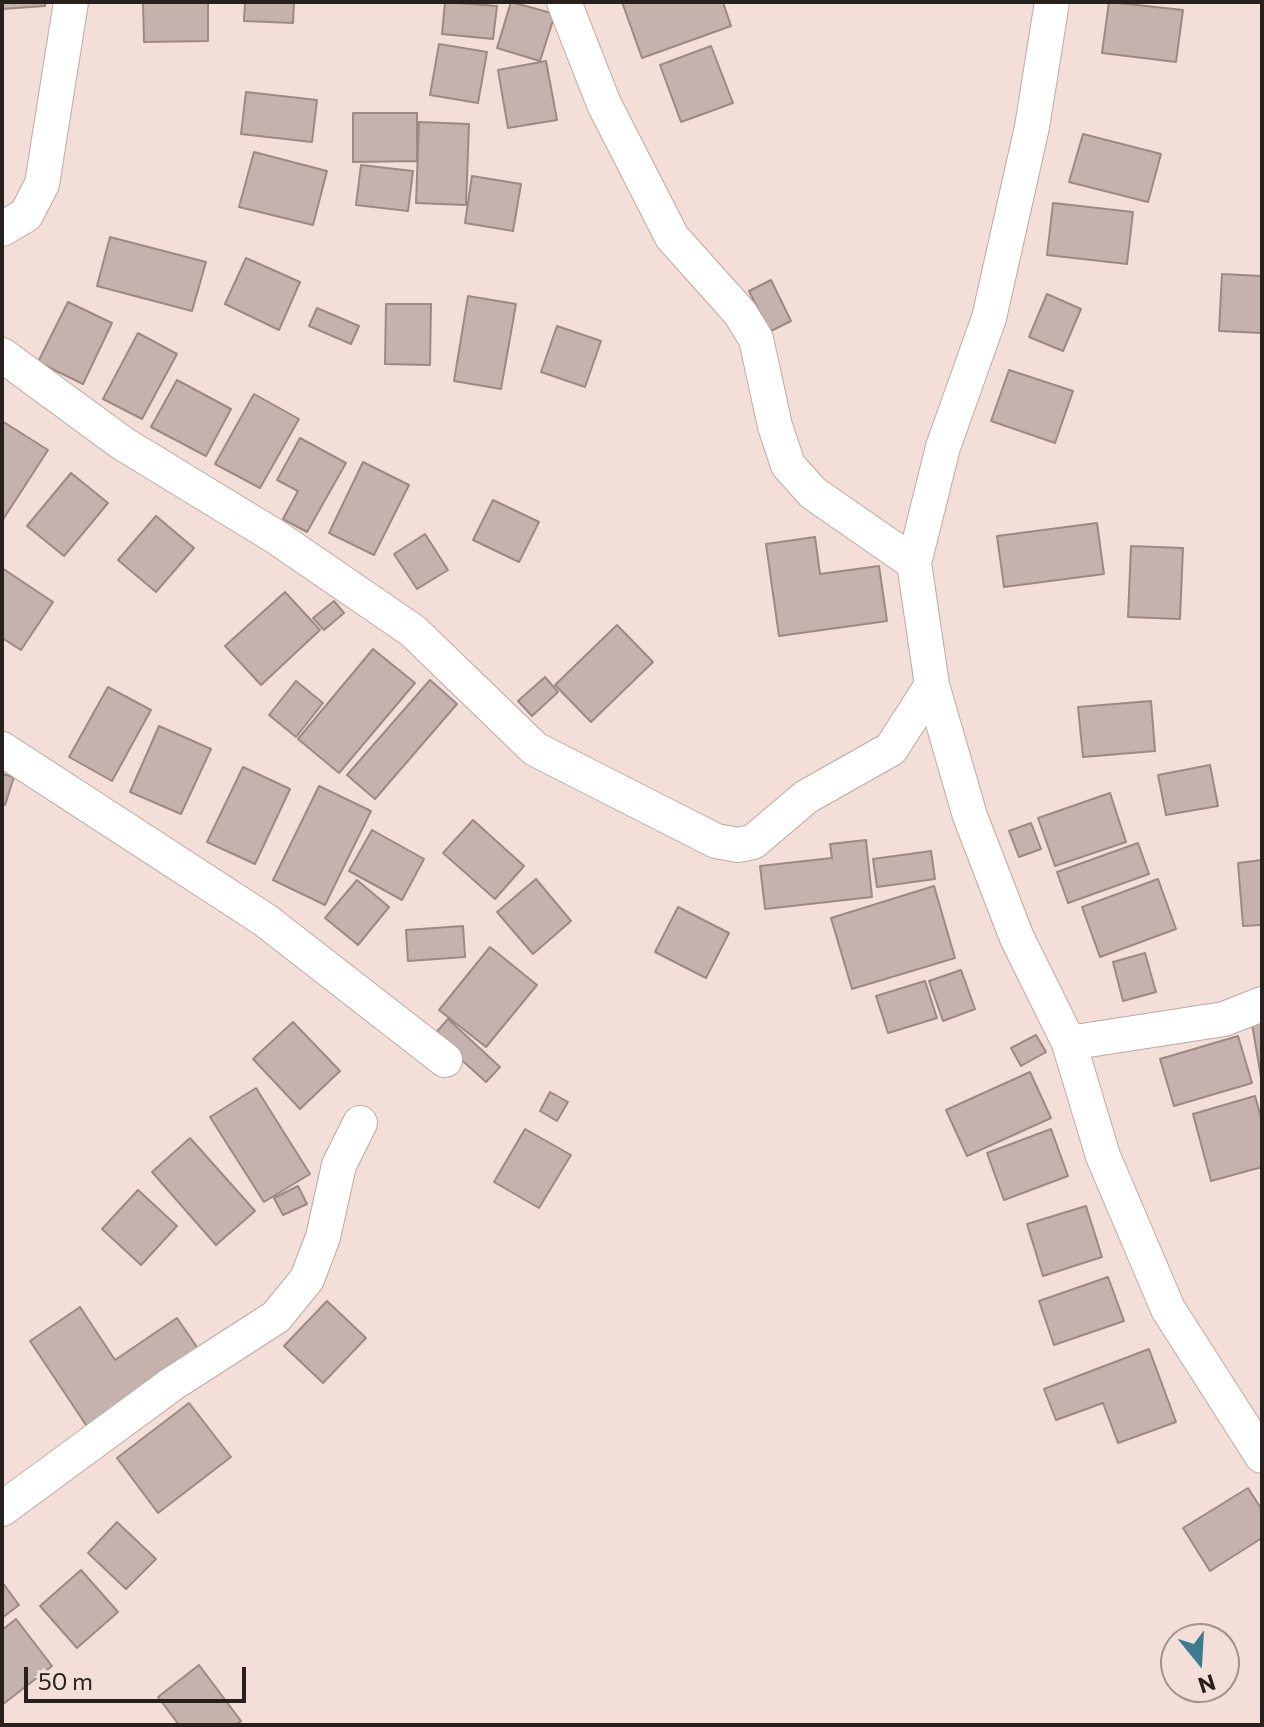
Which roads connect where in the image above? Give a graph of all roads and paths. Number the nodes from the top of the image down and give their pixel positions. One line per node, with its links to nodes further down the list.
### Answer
1 (71, 2): 4 (street)
2 (564, 2): 6 (street)
3 (1052, 2): 6 (street)
4 (2, 229)
5 (2, 355): 7 (street)
6 (914, 563): 7 (street)
7 (932, 685): 10 (street)
8 (2, 749): 11 (street)
9 (1262, 1004): 10 (street)
10 (1069, 1043): 13 (street)
11 (445, 1060)
12 (360, 1123): 14 (street)
13 (1262, 1456)
14 (2, 1509)

